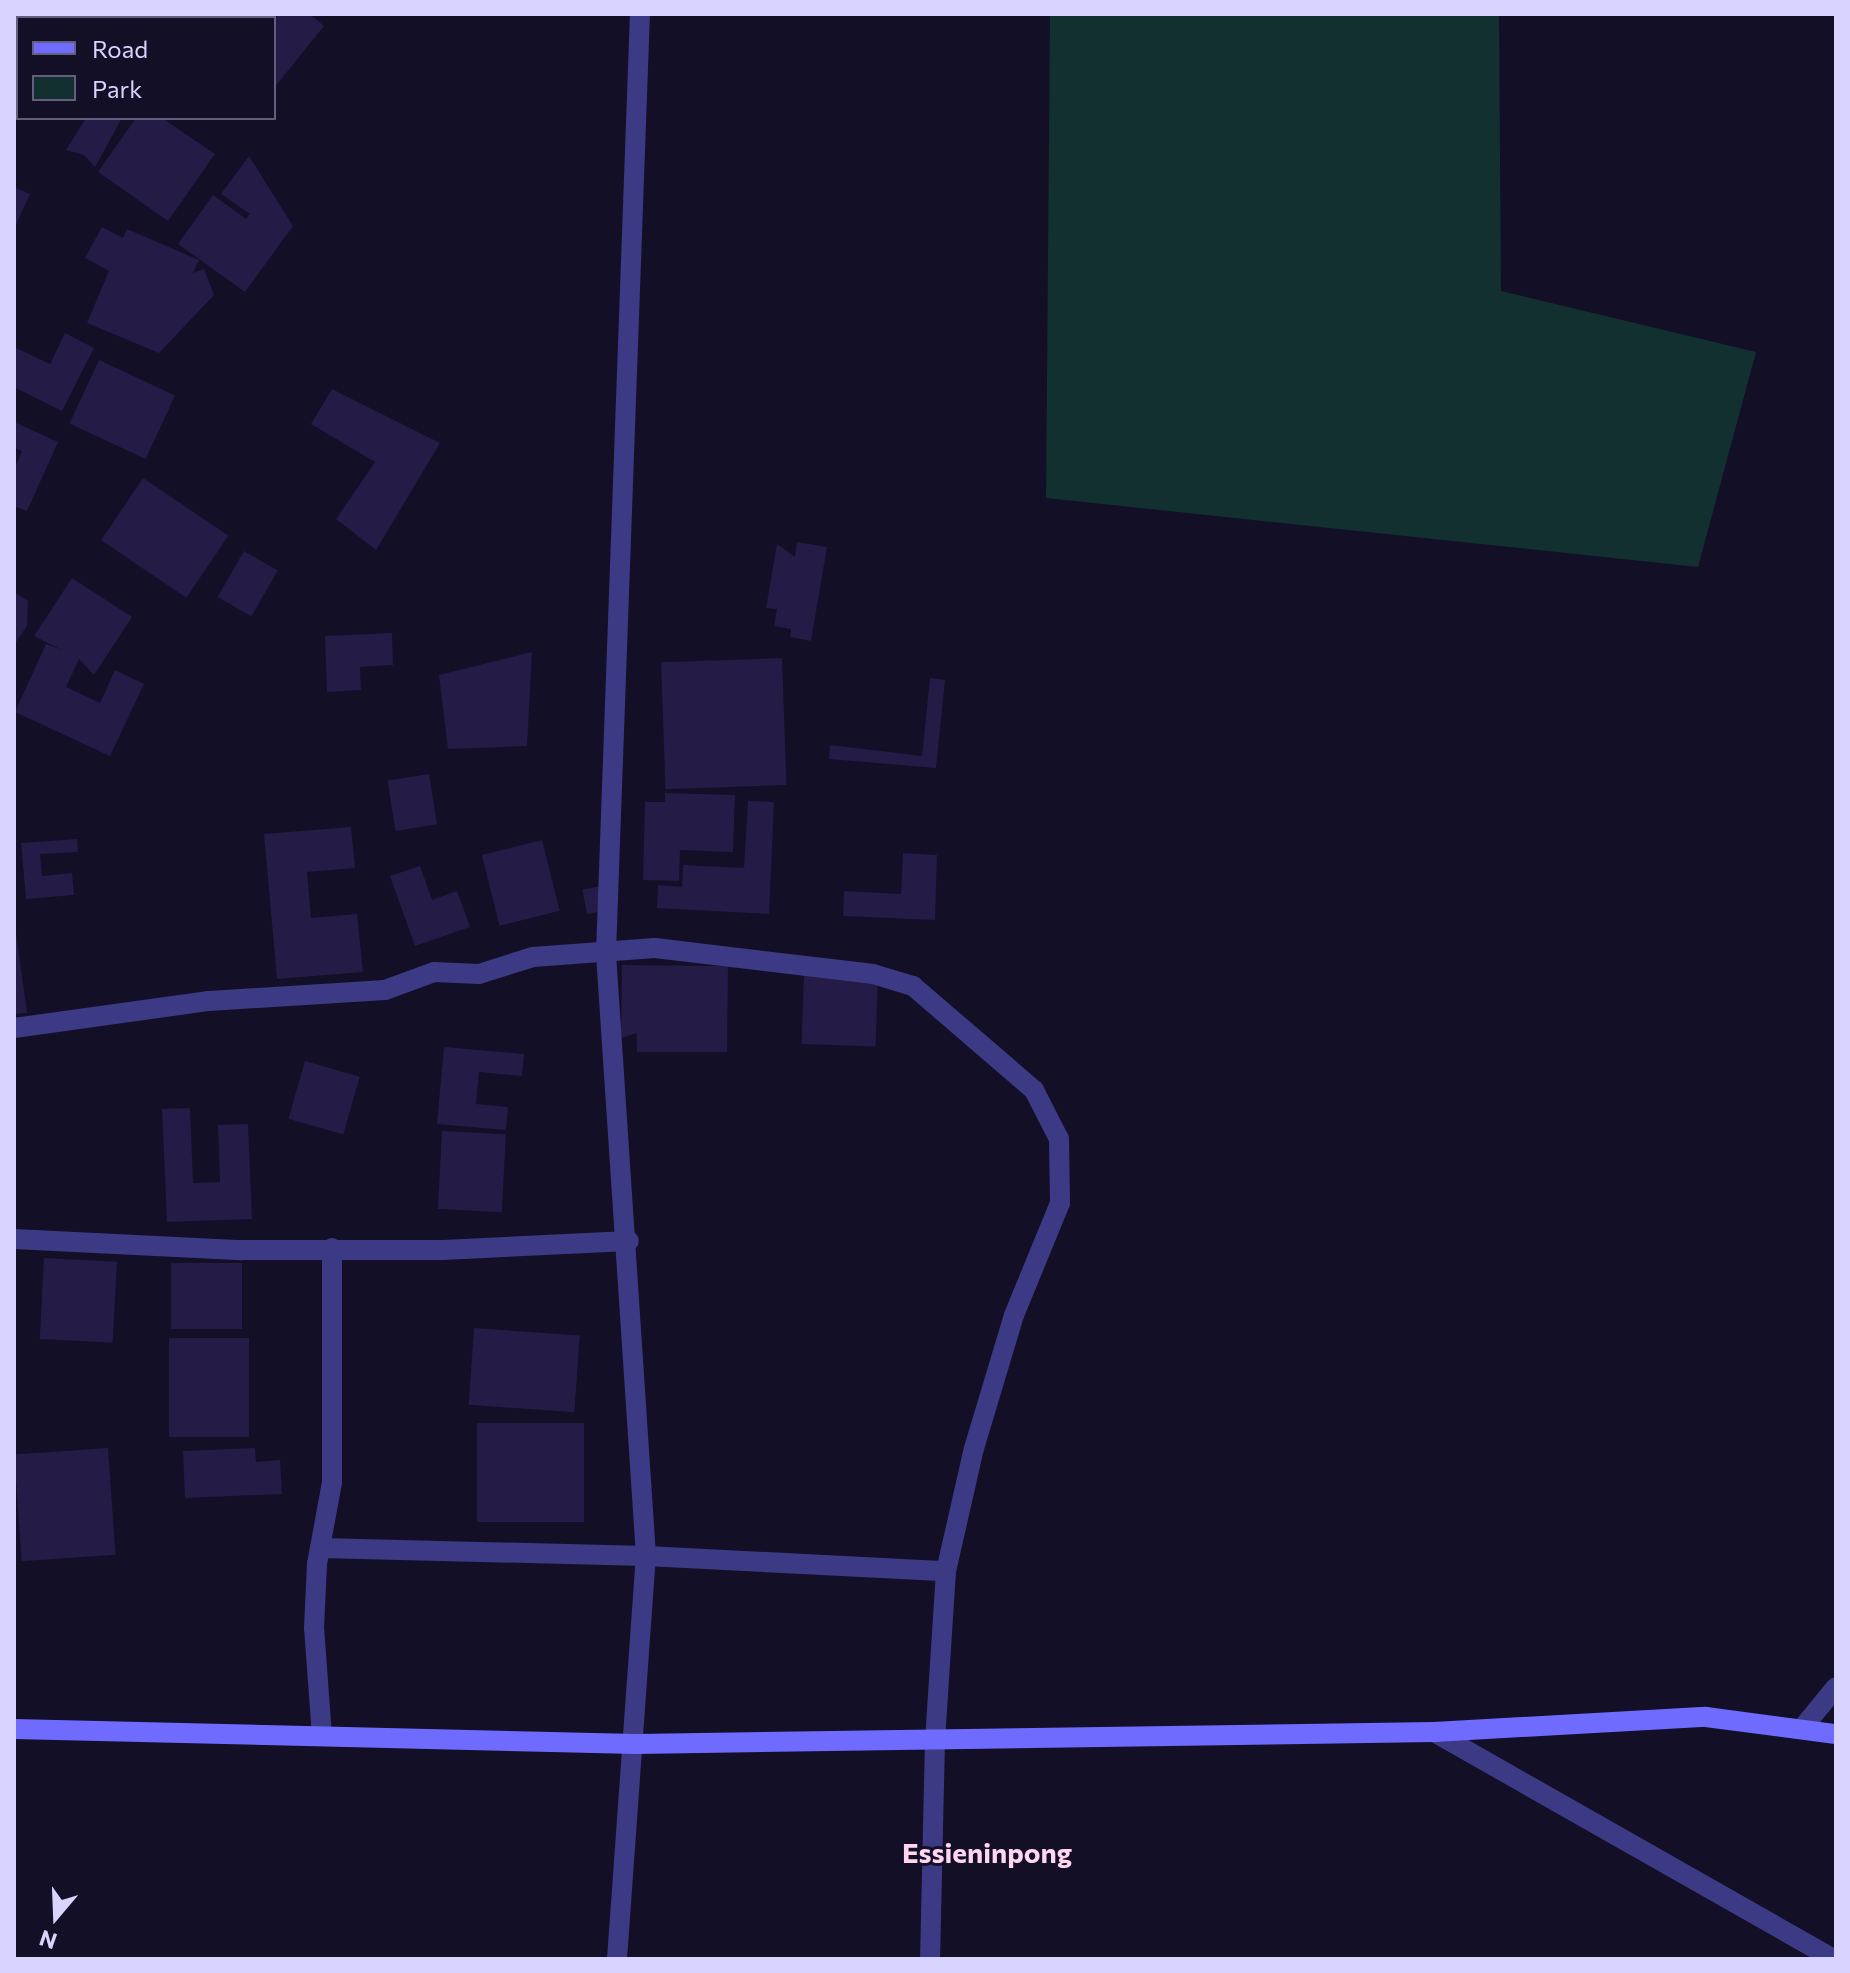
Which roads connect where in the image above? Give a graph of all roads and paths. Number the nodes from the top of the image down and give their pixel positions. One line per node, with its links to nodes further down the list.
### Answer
1 (640, 14): 2 (street)
2 (606, 953): 3 (street); 5 (street); 9 (street)
3 (14, 1028)
4 (14, 1239): 6 (street)
5 (629, 1241): 6 (street); 8 (street)
6 (332, 1248): 7 (street)
7 (320, 1548): 8 (street); 15 (street)
8 (646, 1556): 9 (street); 17 (street)
9 (946, 1571): 16 (street)
10 (1836, 1687): 11 (street)
11 (1804, 1726): 13 (street); 14 (street)
12 (14, 1729): 15 (street)
13 (1434, 1732): 16 (street); 20 (street)
14 (1836, 1734)
15 (322, 1736): 17 (street)
16 (935, 1740): 17 (street); 19 (street)
17 (636, 1744): 18 (street)
18 (617, 1959)
19 (930, 1959)
20 (1834, 1959)

